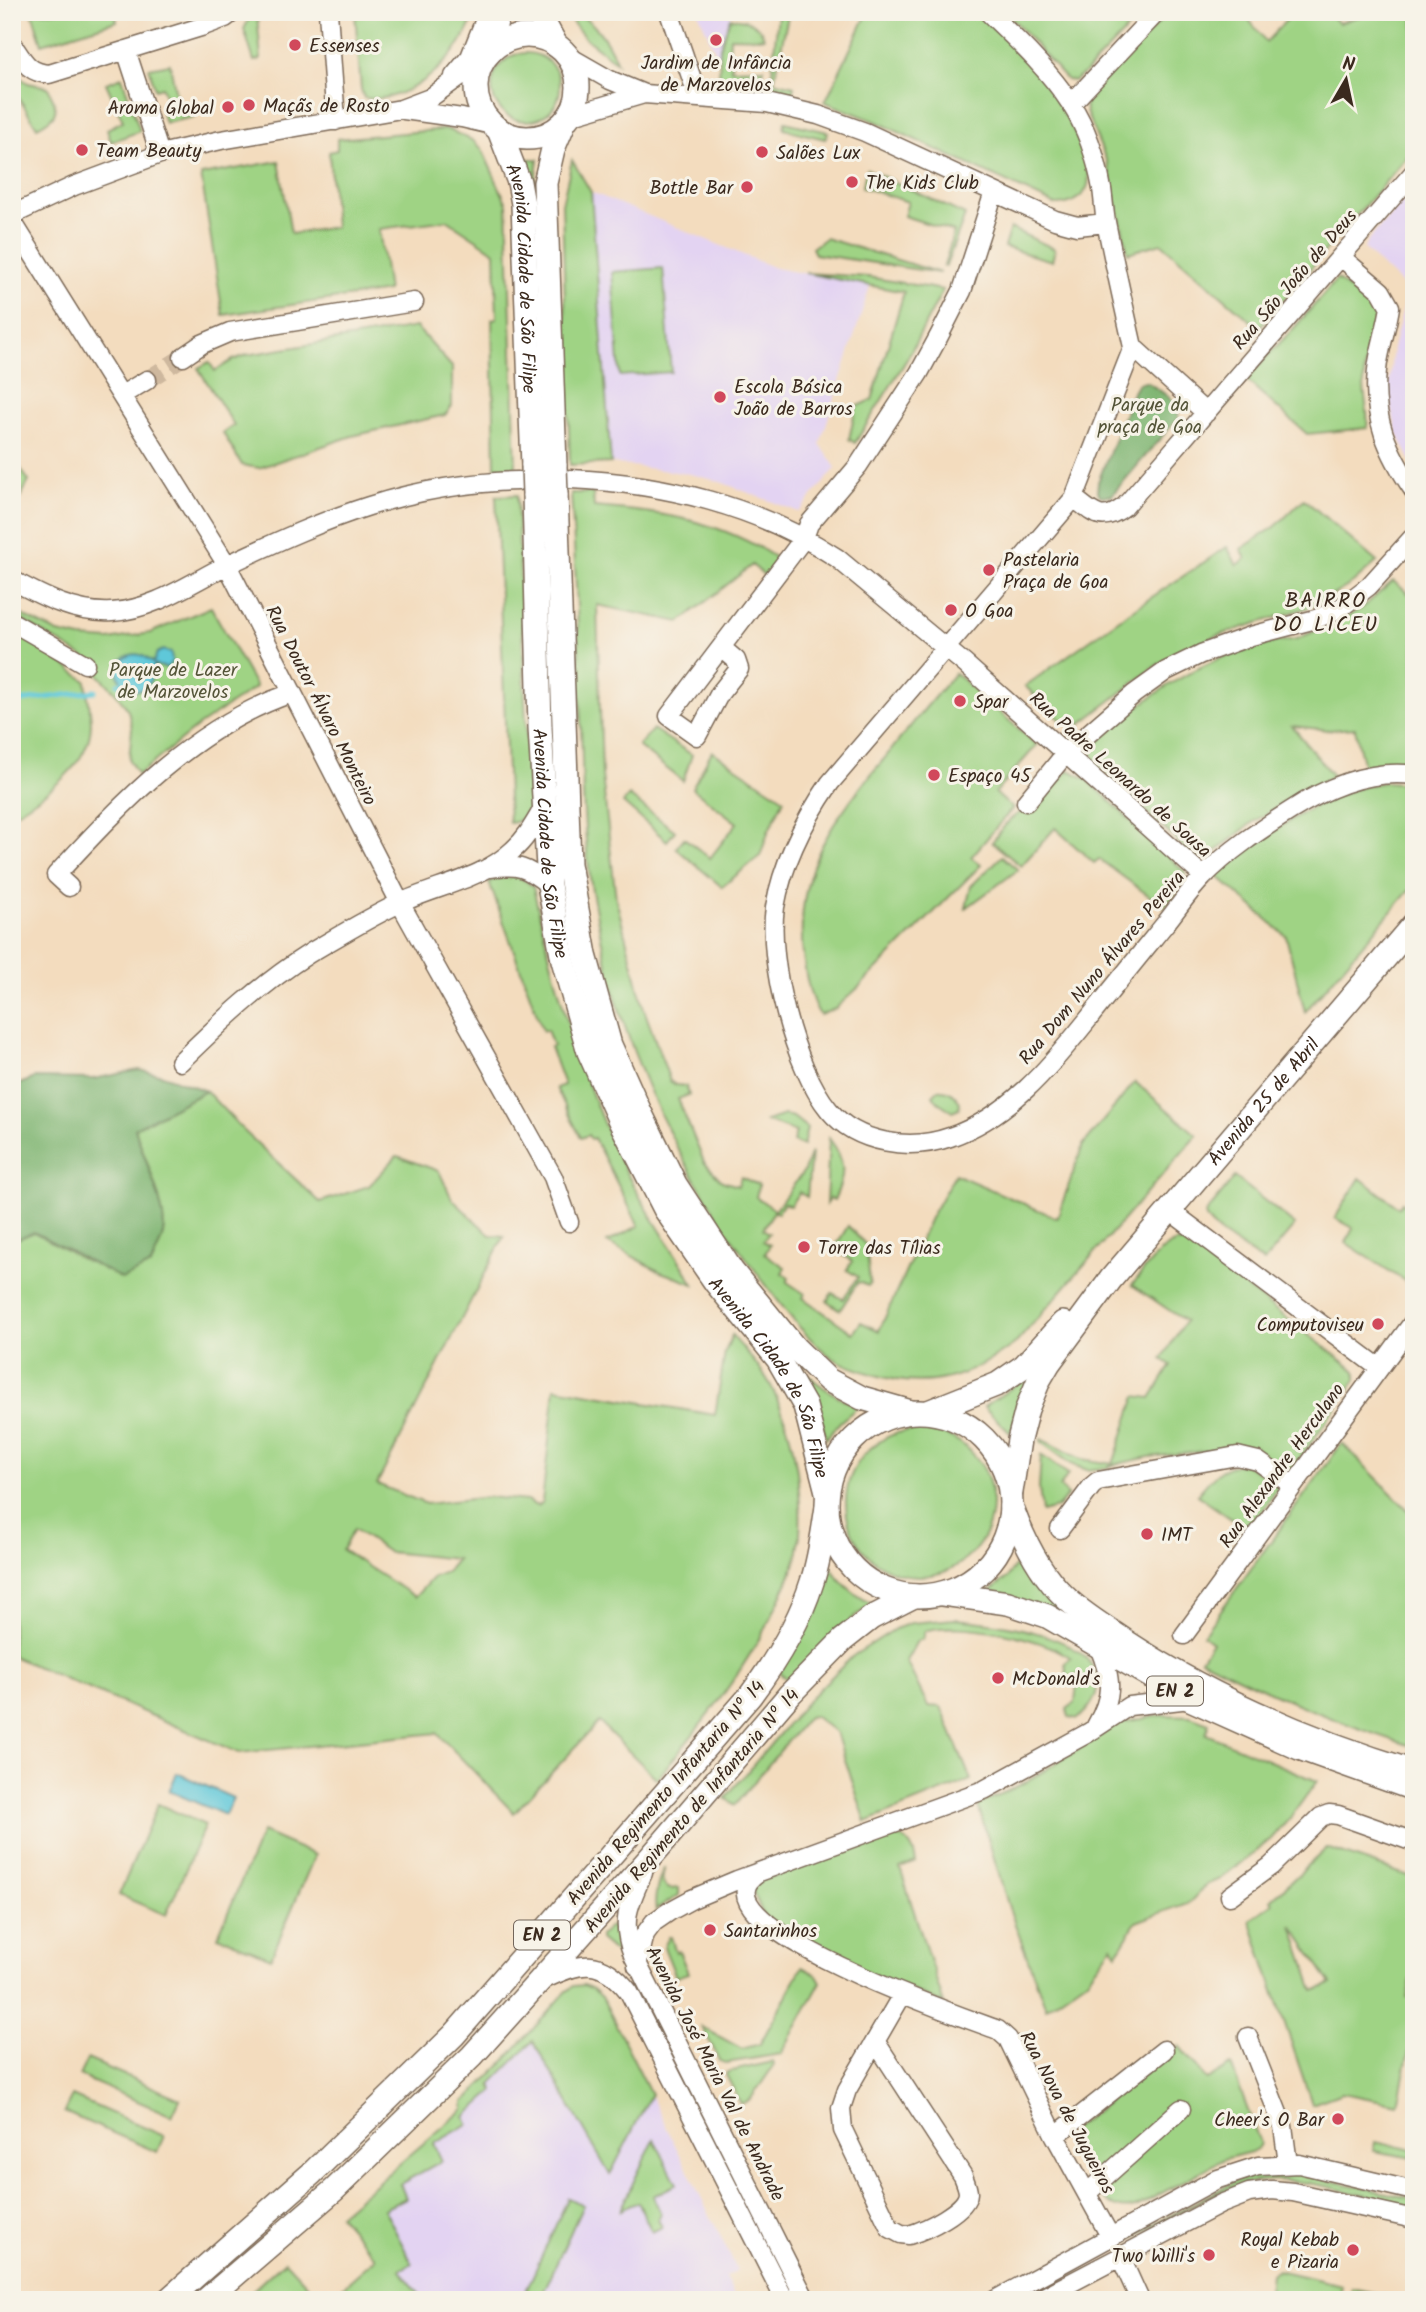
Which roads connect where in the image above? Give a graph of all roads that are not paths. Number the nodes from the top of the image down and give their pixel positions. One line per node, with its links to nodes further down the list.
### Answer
1 (233, 12): 10 (street)
2 (328, 12): 19 (street)
3 (488, 12): 13 (street)
4 (498, 12): 12 (main road)
5 (538, 12): 11 (main road)
6 (669, 12): 15 (street)
7 (988, 12): 16 (street)
8 (1157, 12): 16 (street)
9 (12, 44): 10 (street)
10 (127, 50): 21 (street)
11 (562, 51): 12 (main road); 14 (street); 18 (main road)
12 (485, 60): 13 (street); 20 (main road)
13 (443, 90): 17 (street)
14 (644, 94): 15 (street); 18 (street)
15 (698, 97): 23 (street)
16 (1071, 104): 26 (street)
17 (401, 110): 19 (street); 20 (street)
18 (566, 120): 20 (main road); 34 (main road, Avenida Cidade de São Filipe)
19 (336, 121): 21 (street)
20 (496, 128): 34 (main road, Avenida Cidade de São Filipe)
21 (160, 154): 24 (street)
22 (1414, 172): 27 (street, Rua São João de Deus)
23 (994, 192): 26 (street); 38 (street)
24 (12, 215)
25 (12, 221): 32 (street, Rua Doutor Álvaro Monteiro)
26 (1106, 223): 29 (street)
27 (1341, 257): 33 (street, Rua São João de Deus); 35 (street)
28 (414, 302): 30 (street)
29 (1133, 347): 33 (street); 36 (street, Rua Dom Nuno Álvares Pereira)
30 (183, 357)
31 (147, 380): 32 (street)
32 (122, 395): 39 (street, Rua Doutor Álvaro Monteiro)
33 (1206, 413): 36 (street, Rua São João de Deus)
34 (544, 480): 38 (street, Rua Padre Leonardo de Sousa); 39 (street, Rua Padre Leonardo de Sousa); 49 (main road, Avenida Cidade de São Filipe); 62 (main road, Avenida Cidade de São Filipe)
35 (1414, 491)
36 (1074, 498): 43 (street, Rua Dom Nuno Álvares Pereira)
37 (1414, 536): 46 (street)
38 (804, 538): 42 (street); 43 (street, Rua Padre Leonardo de Sousa)
39 (226, 565): 40 (street, Rua Padre Leonardo de Sousa); 45 (street, Rua Doutor Álvaro Monteiro)
40 (12, 580)
41 (12, 622): 44 (street)
42 (722, 648): 42 (street)
43 (947, 649): 46 (street, Rua Padre Leonardo de Sousa); 51 (street, Rua Dom Nuno Álvares Pereira)
44 (85, 664)
45 (292, 693): 53 (street); 54 (street, Rua Doutor Álvaro Monteiro)
46 (1066, 752): 48 (street); 51 (street, Rua Padre Leonardo de Sousa)
47 (1414, 775): 51 (street, Rua Dom Nuno Álvares Pereira)
48 (1026, 802)
49 (544, 807): 50 (street); 52 (main road, Avenida Cidade de São Filipe)
50 (486, 868): 52 (street); 54 (street)
51 (1203, 876)
52 (549, 886): 65 (main road, Avenida Cidade de São Filipe)
53 (69, 887)
54 (400, 903): 56 (street); 58 (street, Rua Doutor Álvaro Monteiro)
55 (1414, 924): 57 (main road, Avenida 25 de Abril)
56 (180, 1062)
57 (1169, 1210): 59 (main road, Avenida 25 de Abril); 61 (street)
58 (569, 1222)
59 (1111, 1279): 62 (main road, Avenida 25 de Abril); 64 (main road, Avenida 25 de Abril)
60 (1414, 1321): 61 (street, Rua Alexandre Herculano)
61 (1378, 1367): 63 (street, Rua Alexandre Herculano)
62 (919, 1412): 64 (main road, EN 2); 65 (main road, EN 2)
63 (1292, 1485): 66 (street); 69 (street, Rua Alexandre Herculano)
64 (1011, 1499): 67 (main road, EN 2); 73 (main road, EN 2)
65 (827, 1500): 68 (main road, EN 2); 93 (main road, Avenida Regimento Infantaria Nº 14 / EN 2)
66 (1060, 1529)
67 (940, 1594): 68 (main road, EN 2); 70 (main road, EN 2)
68 (914, 1596): 76 (main road, Avenida Regimento de Infantaria Nº 14 / EN 2)
69 (1184, 1635)
70 (1099, 1647): 71 (main road, EN 2); 72 (street)
71 (1190, 1699): 72 (street); 74 (main road, EN 2)
72 (1095, 1729): 77 (street)
73 (1414, 1772)
74 (1414, 1789)
75 (1414, 1842): 78 (street)
76 (649, 1859): 79 (street, Avenida José Maria Val de Andrade); 80 (main road, Avenida Regimento de Infantaria Nº 14 / EN 2)
77 (757, 1874): 79 (street); 81 (street, Rua Nova de Jugueiros)
78 (1230, 1896)
79 (638, 1966): 96 (street, Avenida José Maria Val de Andrade)
80 (540, 1982): 94 (main road, Avenida Regimento de Infantaria Nº 14 / EN 2); 95 (street)
81 (902, 1995): 83 (street); 86 (street, Rua Nova de Jugueiros)
82 (1248, 2037): 87 (street)
83 (875, 2041): 83 (street)
84 (1164, 2050): 86 (street)
85 (1181, 2109): 89 (street)
86 (1055, 2136): 89 (street, Rua Nova de Jugueiros)
87 (1289, 2164): 88 (street); 91 (street)
88 (1414, 2191)
89 (1087, 2193): 91 (street, Rua Nova de Jugueiros)
90 (1414, 2219): 92 (street)
91 (1110, 2236): 97 (street)
92 (1120, 2256): 98 (street); 99 (street)
93 (168, 2300)
94 (206, 2300)
95 (785, 2300)
96 (806, 2300)
97 (995, 2300)
98 (1038, 2300)
99 (1140, 2300)

